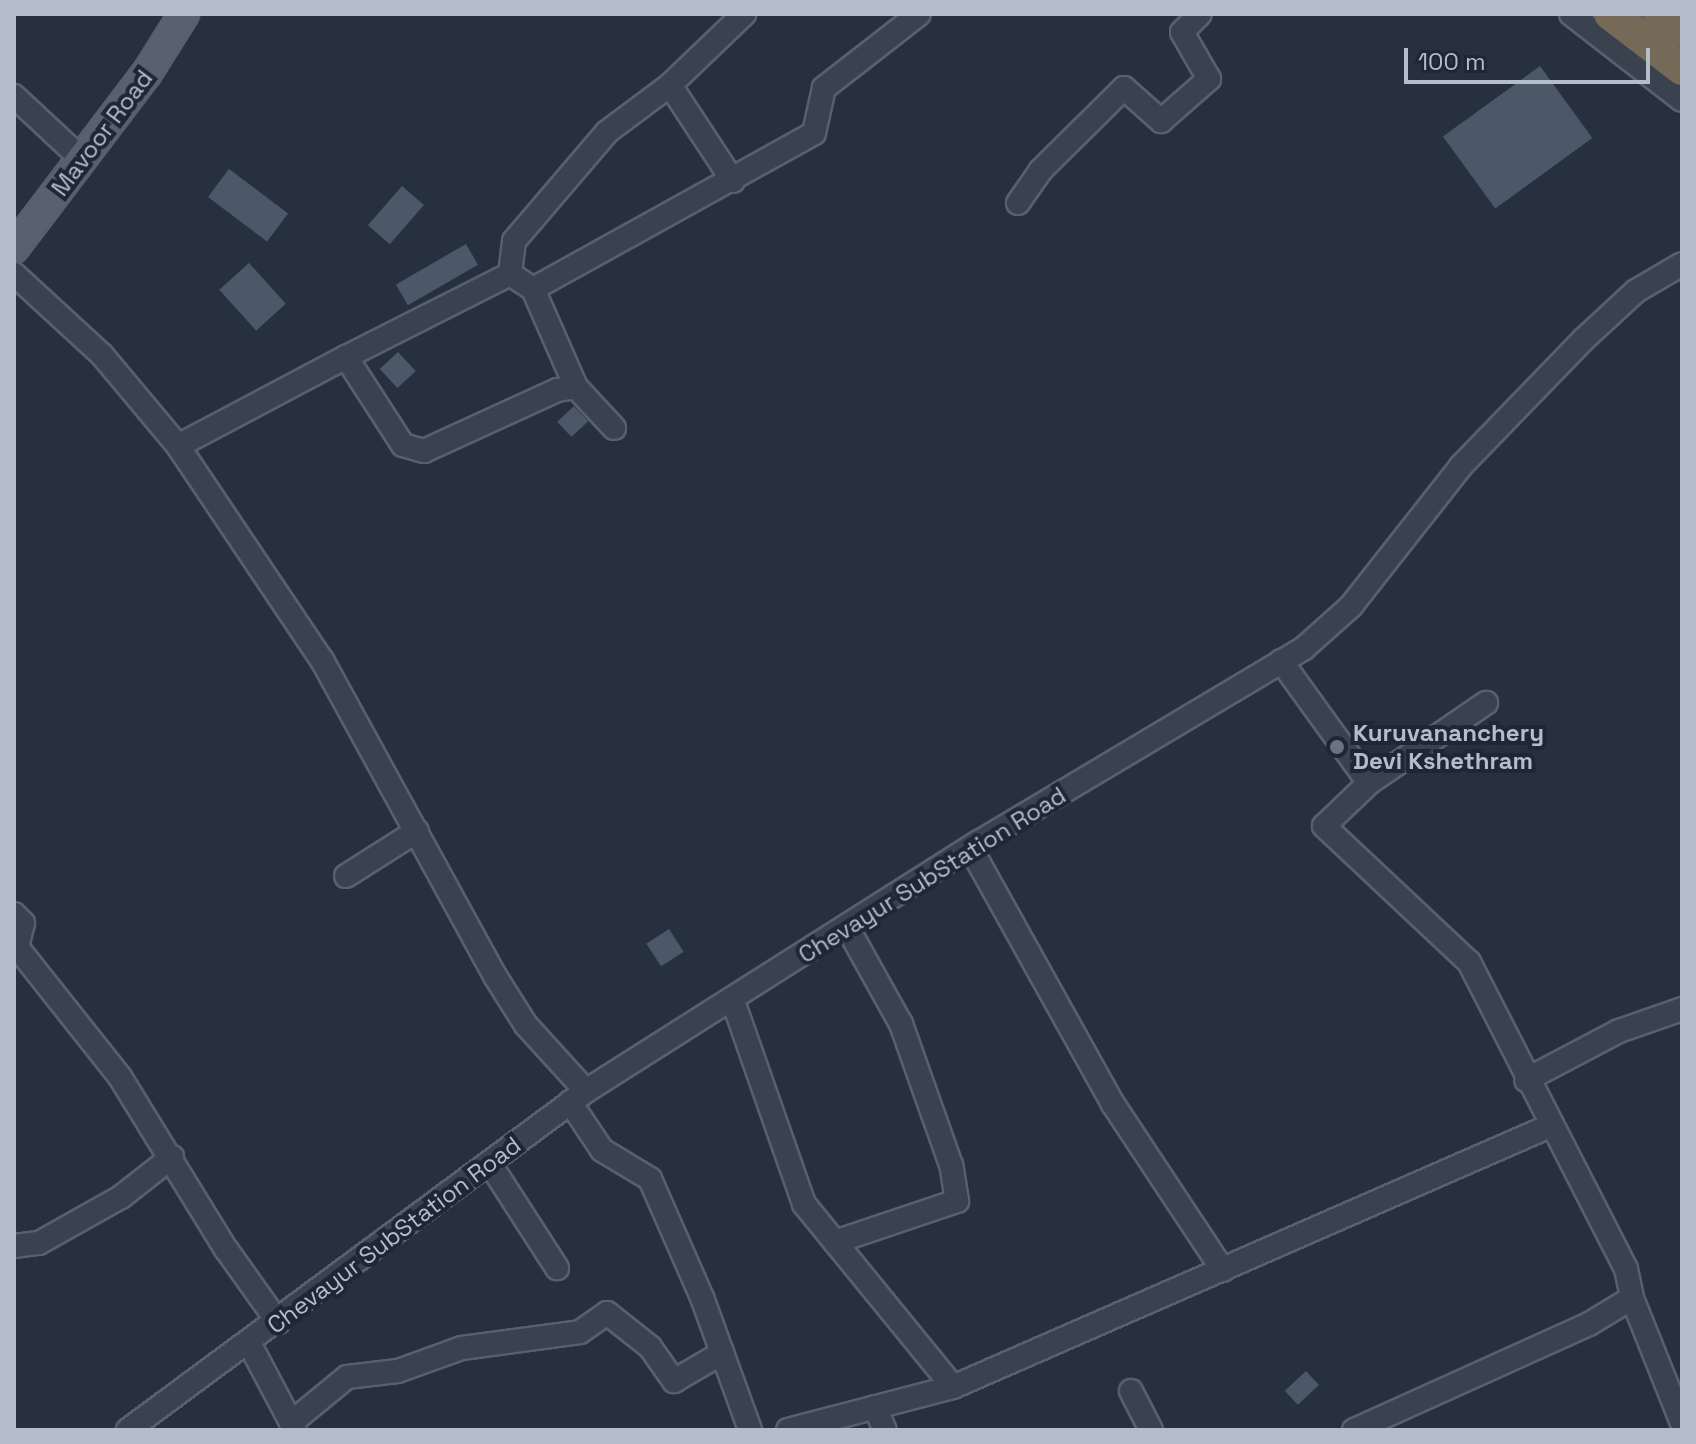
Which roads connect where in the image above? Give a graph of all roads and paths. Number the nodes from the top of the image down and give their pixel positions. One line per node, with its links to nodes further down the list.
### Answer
1 (169, 14): 14 (main road, Mavoor Road)
2 (184, 14): 18 (main road, Mavoor Road)
3 (744, 14): 11 (street)
4 (919, 14): 15 (street)
5 (1200, 14): 16 (street)
6 (1571, 14): 13 (street)
7 (1610, 14): 10 (highway)
8 (1660, 14): 9 (highway)
9 (1682, 30)
10 (1682, 69)
11 (670, 85): 15 (street); 21 (street)
12 (14, 96): 14 (street)
13 (1682, 100)
14 (72, 150): 17 (main road, Mavoor Road)
15 (733, 181): 22 (street)
16 (1018, 203)
17 (14, 226)
18 (14, 248)
19 (1682, 264): 27 (street, Chevayur SubStation Road)
20 (14, 274): 26 (street)
21 (510, 274): 22 (street); 23 (street)
22 (533, 289): 24 (street)
23 (346, 357): 24 (street); 26 (street)
24 (576, 387): 25 (street)
25 (614, 428)
26 (178, 446): 30 (street)
27 (1281, 661): 29 (street); 31 (street, Chevayur SubStation Road)
28 (1486, 703): 29 (street)
29 (1369, 783): 38 (street)
30 (417, 831): 32 (street); 39 (street)
31 (971, 849): 34 (street, Chevayur SubStation Road); 46 (street)
32 (346, 876)
33 (14, 914): 35 (street)
34 (847, 927): 36 (street, Chevayur SubStation Road); 43 (street)
35 (15, 948): 41 (street)
36 (733, 1001): 39 (street, Chevayur SubStation Road); 43 (street)
37 (1682, 1009): 38 (street)
38 (1526, 1080): 40 (street)
39 (578, 1097): 42 (street, Chevayur SubStation Road); 50 (street)
40 (1552, 1125): 46 (street); 47 (street)
41 (172, 1157): 44 (street); 48 (street)
42 (490, 1164): 45 (street); 48 (street, Chevayur SubStation Road)
43 (835, 1242): 51 (street)
44 (14, 1246)
45 (557, 1268)
46 (1223, 1270): 51 (street)
47 (1632, 1298): 54 (street); 61 (street)
48 (278, 1322): 49 (street, Chevayur SubStation Road)
49 (249, 1343): 55 (street); 56 (street, Chevayur SubStation Road)
50 (722, 1353): 55 (street); 57 (street)
51 (953, 1387): 53 (street)
52 (1131, 1391): 60 (street)
53 (875, 1407): 58 (street); 59 (street)
54 (1682, 1423)
55 (293, 1427)
56 (128, 1430)
57 (750, 1430)
58 (788, 1430)
59 (885, 1430)
60 (1151, 1430)
61 (1354, 1430)

